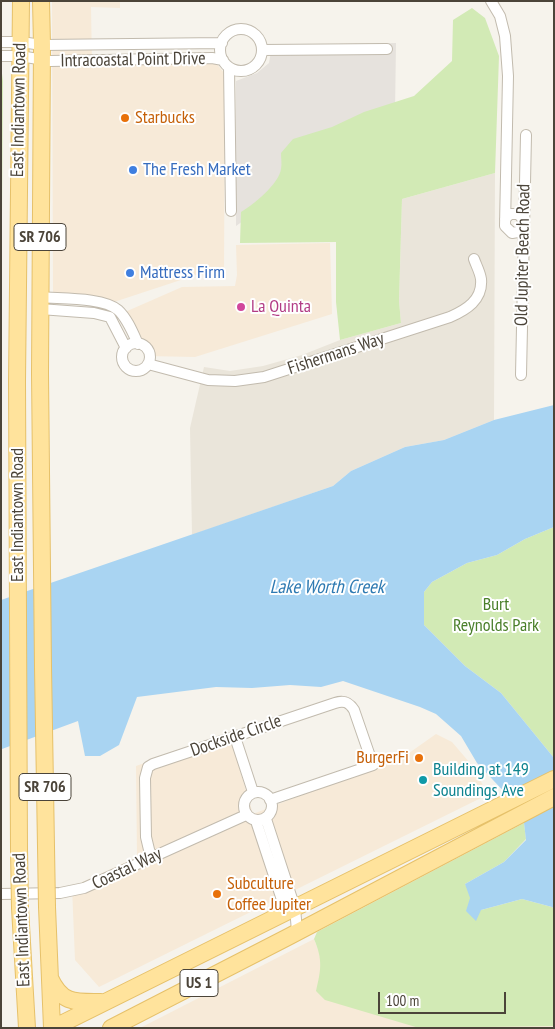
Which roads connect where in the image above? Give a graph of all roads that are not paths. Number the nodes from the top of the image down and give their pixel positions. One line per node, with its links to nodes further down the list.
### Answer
1 (21, 1): 6 (main road, East Indiantown Road / SR 706)
2 (41, 1): 9 (main road, East Indiantown Road / SR 706)
3 (491, 1): 15 (street, Old Jupiter Beach Road)
4 (1, 42): 6 (street)
5 (222, 42): 8 (street); 9 (street, Intracoastal Point Drive); 11 (street)
6 (21, 49): 9 (street); 9 (street); 10 (street); 13 (main road, East Indiantown Road / SR 706)
7 (388, 49): 8 (street)
8 (262, 50): 11 (street)
9 (42, 53): 11 (street, Intracoastal Point Drive); 18 (main road, East Indiantown Road / SR 706)
10 (1, 56)
11 (226, 64): 14 (street, Intracoastal Point Drive)
12 (526, 135): 16 (street, Old Jupiter Beach Road)
13 (18, 180): 18 (main road); 37 (main road, East Indiantown Road / SR 706, bridge)
14 (231, 211)
15 (505, 219): 16 (street); 16 (street)
16 (524, 222): 22 (street, Old Jupiter Beach Road)
17 (474, 259): 21 (street, Fishermans Way)
18 (40, 303): 19 (street); 20 (street, Fishermans Way); 35 (main road, East Indiantown Road / SR 706, bridge)
19 (138, 344): 20 (street); 21 (street)
20 (126, 348): 21 (street, Fishermans Way)
21 (148, 364)
22 (521, 375)
23 (235, 737): 25 (street); 27 (street, Dockside Circle); 31 (street, Dockside Circle)
24 (554, 779): 28 (main road, US 1)
25 (253, 792): 27 (street); 29 (street)
26 (554, 797): 28 (main road, US 1)
27 (270, 800): 30 (street)
28 (506, 812): 33 (main road, US 1); 34 (main road, US 1)
29 (246, 814): 30 (street); 31 (street, Coastal Way)
30 (261, 820): 33 (street)
31 (151, 858): 32 (street, Coastal Way)
32 (1, 894)
33 (291, 910): 34 (street); 36 (main road, US 1)
34 (297, 931): 39 (main road, US 1)
35 (50, 978): 36 (main road); 38 (main road, East Indiantown Road / SR 706)
36 (104, 1002): 38 (main road, US 1)
37 (27, 1028)
38 (52, 1028)
39 (110, 1028)

